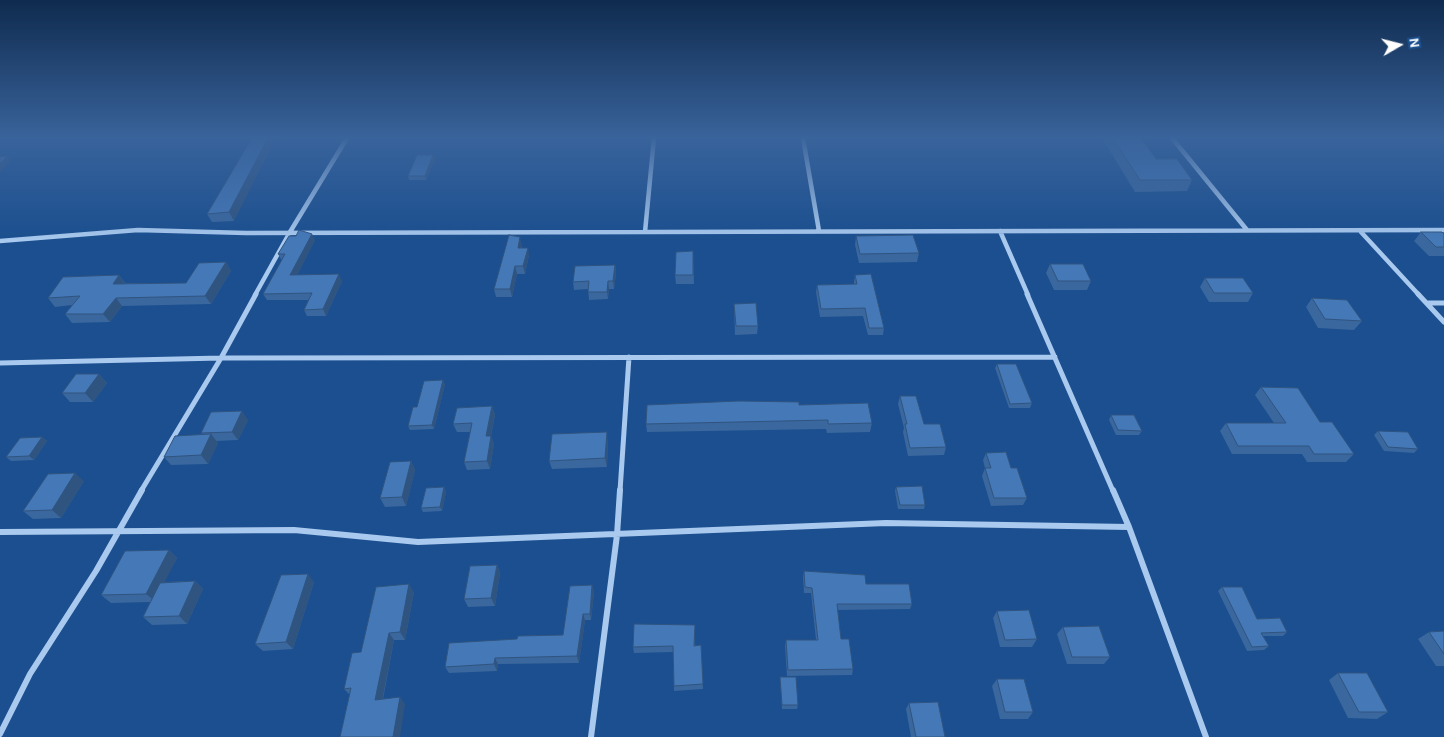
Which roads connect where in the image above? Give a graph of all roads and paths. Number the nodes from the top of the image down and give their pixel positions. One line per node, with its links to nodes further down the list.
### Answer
1 (326, 172): 9 (street)
2 (651, 172): 10 (street)
3 (809, 172): 7 (street)
4 (1200, 172): 5 (street)
5 (1247, 230): 8 (street); 11 (street)
6 (1444, 230): 11 (street)
7 (819, 231): 8 (street); 10 (street)
8 (1000, 231): 18 (street)
9 (290, 232): 10 (street); 12 (street); 17 (street)
10 (645, 232)
11 (1361, 232): 14 (street)
12 (0, 242)
13 (1444, 303): 14 (street)
14 (1427, 304): 15 (street)
15 (1444, 322)
16 (629, 357): 17 (street); 18 (street); 23 (street)
17 (221, 358): 19 (street); 21 (street)
18 (1055, 358): 20 (street)
19 (0, 363)
20 (1129, 527): 23 (street); 26 (street)
21 (119, 530): 22 (street); 23 (street); 24 (street)
22 (0, 532)
23 (617, 535): 25 (street)
24 (0, 734)
25 (591, 737)
26 (1206, 737)

